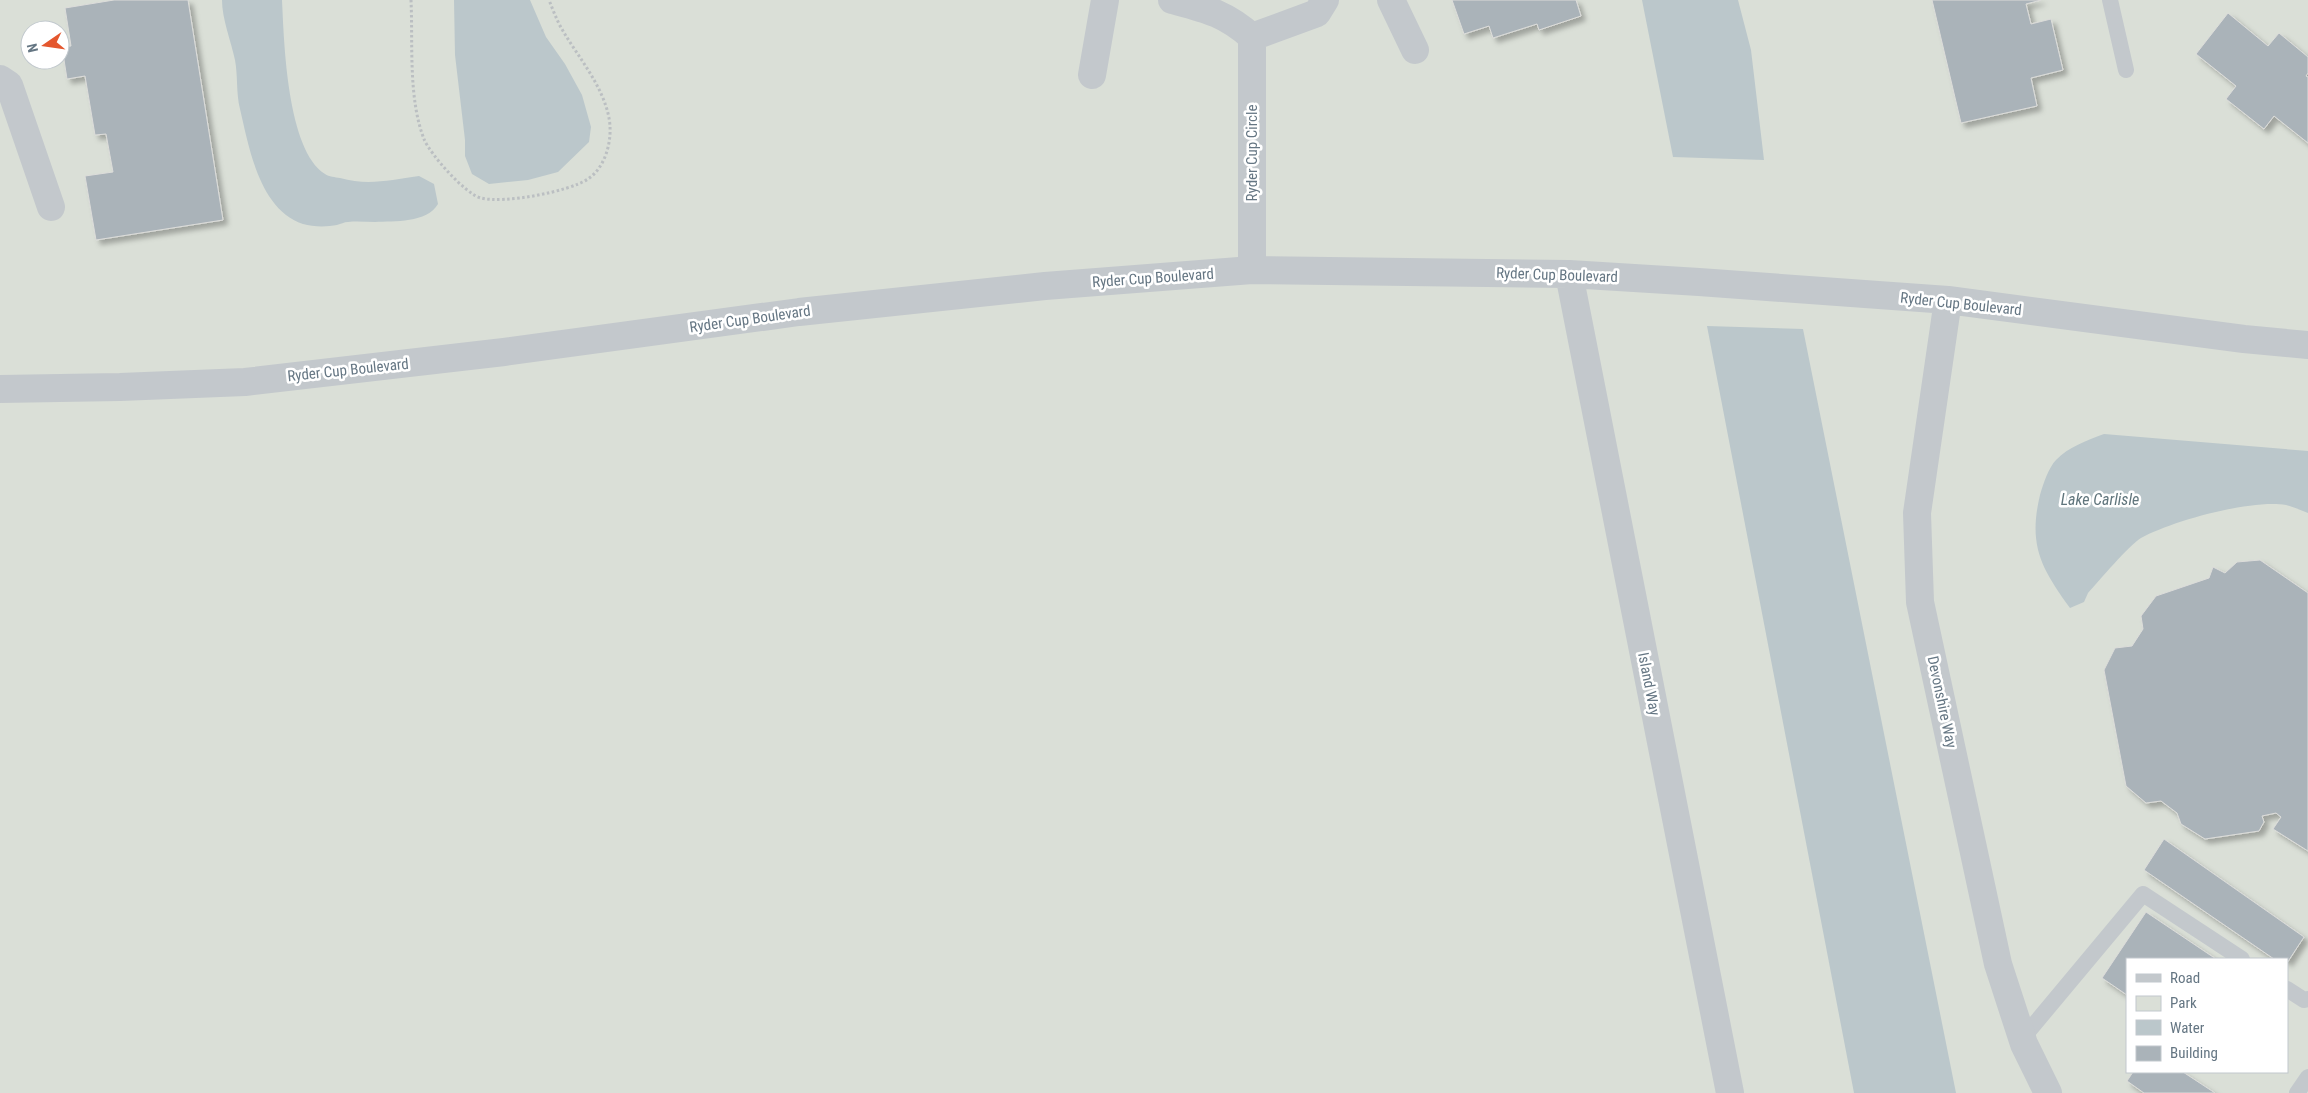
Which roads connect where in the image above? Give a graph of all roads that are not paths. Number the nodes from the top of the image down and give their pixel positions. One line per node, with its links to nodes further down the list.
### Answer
1 (1105, 0): 9 (street)
2 (1172, 0): 6 (street)
3 (1325, 0): 6 (street)
4 (1391, 0): 7 (street)
5 (2110, 0): 8 (lane)
6 (1252, 37): 12 (street, Ryder Cup Circle)
7 (1415, 50)
8 (2126, 70)
9 (1092, 75)
10 (0, 79): 11 (street)
11 (51, 207)
12 (1252, 270): 13 (street, Ryder Cup Boulevard); 16 (street, Ryder Cup Boulevard)
13 (1569, 274): 14 (street, Ryder Cup Boulevard); 22 (street, Island Way)
14 (1948, 300): 15 (street, Ryder Cup Boulevard); 20 (street, Devonshire Way)
15 (2308, 345)
16 (0, 389)
17 (2240, 958): 20 (lane)
18 (2288, 990): 19 (lane)
19 (2308, 999)
20 (2022, 1039): 23 (street, Devonshire Way)
21 (2308, 1077): 24 (lane)
22 (1730, 1093)
23 (2048, 1093)
24 (2296, 1093)

